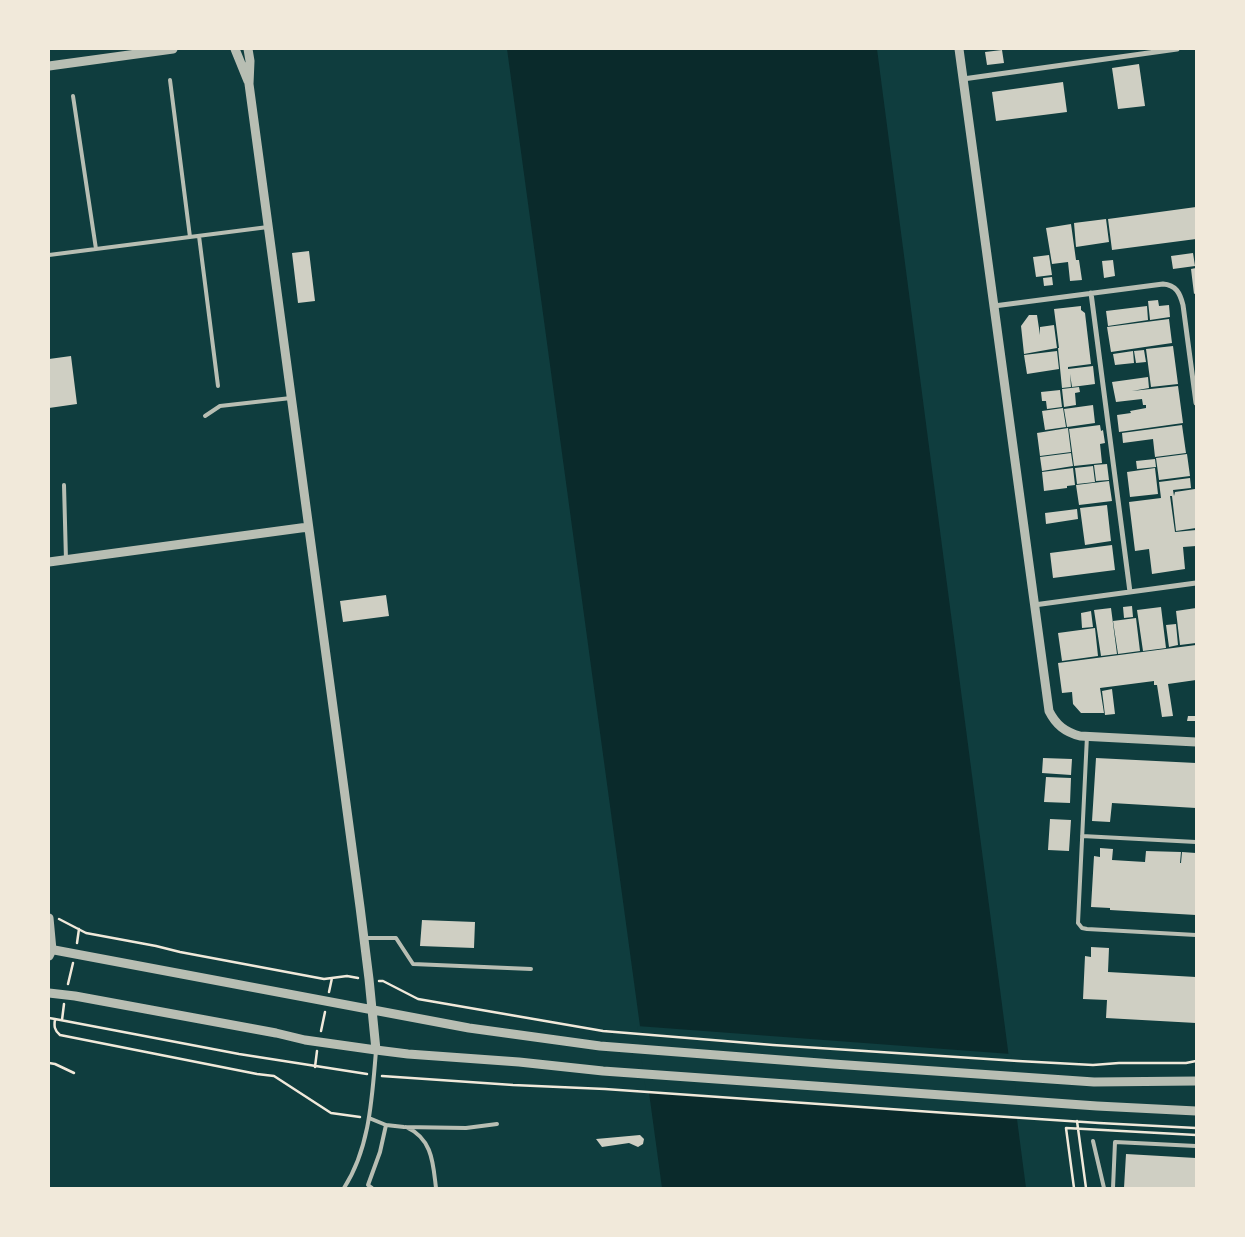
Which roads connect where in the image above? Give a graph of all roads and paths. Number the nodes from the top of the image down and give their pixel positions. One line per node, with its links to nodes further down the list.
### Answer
1 (173, 49): 6 (street)
2 (235, 49): 9 (street)
3 (248, 49): 9 (street)
4 (959, 49): 7 (street)
5 (1177, 49): 7 (street)
6 (49, 66)
7 (963, 79): 17 (street)
8 (170, 80): 13 (lane)
9 (249, 84): 11 (street)
10 (73, 96): 14 (lane)
11 (268, 227): 12 (lane); 19 (street)
12 (199, 236): 13 (lane); 18 (lane)
13 (190, 237): 14 (lane)
14 (96, 249): 15 (lane)
15 (49, 255)
16 (1091, 293): 17 (street); 20 (street); 27 (street)
17 (994, 306): 28 (street)
18 (218, 386)
19 (291, 398): 21 (lane); 23 (street)
20 (1196, 403)
21 (205, 416)
22 (64, 485): 24 (lane)
23 (308, 526): 24 (street); 37 (street)
24 (66, 560): 25 (street)
25 (49, 562)
26 (1196, 583): 27 (street)
27 (1130, 592): 28 (street)
28 (1034, 605): 29 (street)
29 (1087, 736): 30 (street); 31 (lane)
30 (1196, 742)
31 (1082, 836): 32 (lane); 36 (lane)
32 (1196, 842)
33 (49, 918): 38 (street)
34 (61, 920): 35 (path)
35 (79, 929): 39 (path); 42 (path)
36 (1196, 935)
37 (364, 938): 40 (lane); 47 (street)
38 (50, 952): 39 (street)
39 (75, 954): 45 (path); 46 (street)
40 (531, 969)
41 (347, 976): 42 (path)
42 (332, 978): 46 (path)
43 (383, 981): 53 (path)
44 (49, 993): 45 (street)
45 (66, 995): 50 (path); 51 (street)
46 (328, 1001): 47 (street); 51 (path)
47 (372, 1009): 52 (street); 58 (street)
48 (49, 1018): 49 (path)
49 (55, 1019): 50 (path); 60 (path)
50 (62, 1020): 55 (path)
51 (319, 1042): 52 (street); 55 (path)
52 (376, 1050): 57 (lane); 59 (street)
53 (1196, 1061)
54 (49, 1063): 56 (path)
55 (315, 1067): 57 (path)
56 (74, 1073)
57 (374, 1075): 60 (lane); 61 (path)
58 (1196, 1081)
59 (1196, 1111)
60 (369, 1118): 63 (lane); 68 (lane)
61 (1077, 1121): 65 (path); 71 (path)
62 (497, 1124): 64 (lane)
63 (386, 1125): 64 (lane); 69 (lane)
64 (404, 1126): 70 (lane)
65 (1196, 1128)
66 (1093, 1141): 72 (lane)
67 (1196, 1146): 73 (lane)
68 (344, 1188)
69 (372, 1188)
70 (436, 1188)
71 (1086, 1188)
72 (1104, 1188)
73 (1113, 1188)

